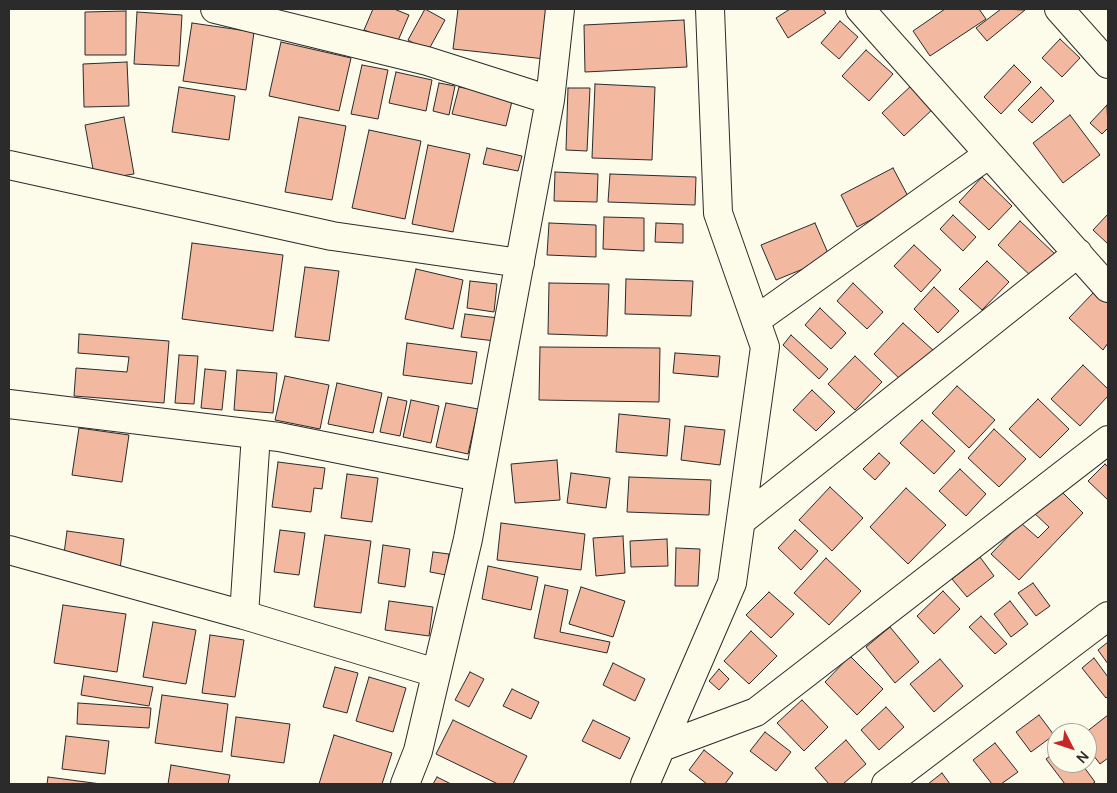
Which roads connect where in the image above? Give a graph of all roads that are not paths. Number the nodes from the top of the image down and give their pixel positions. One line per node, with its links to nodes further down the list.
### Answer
1 (215, 9): 7 (street)
2 (560, 9): 7 (street)
3 (710, 9): 13 (street)
4 (860, 9): 8 (street)
5 (1063, 10): 6 (street)
6 (1108, 64)
7 (550, 100): 11 (street)
8 (990, 154): 10 (street); 13 (street)
9 (9, 165): 11 (street)
10 (1078, 253): 12 (street); 18 (street)
11 (520, 263): 17 (street)
12 (1108, 288)
13 (756, 320): 18 (street)
14 (9, 404): 15 (street)
15 (256, 434): 17 (street); 20 (street)
16 (1108, 440): 23 (street)
17 (479, 477): 22 (street)
18 (741, 521): 23 (street)
19 (9, 550): 20 (street)
20 (244, 615): 22 (street)
21 (1108, 616): 26 (street)
22 (436, 674): 24 (street)
23 (662, 747): 25 (street)
24 (405, 784)
25 (646, 784)
26 (886, 784)

